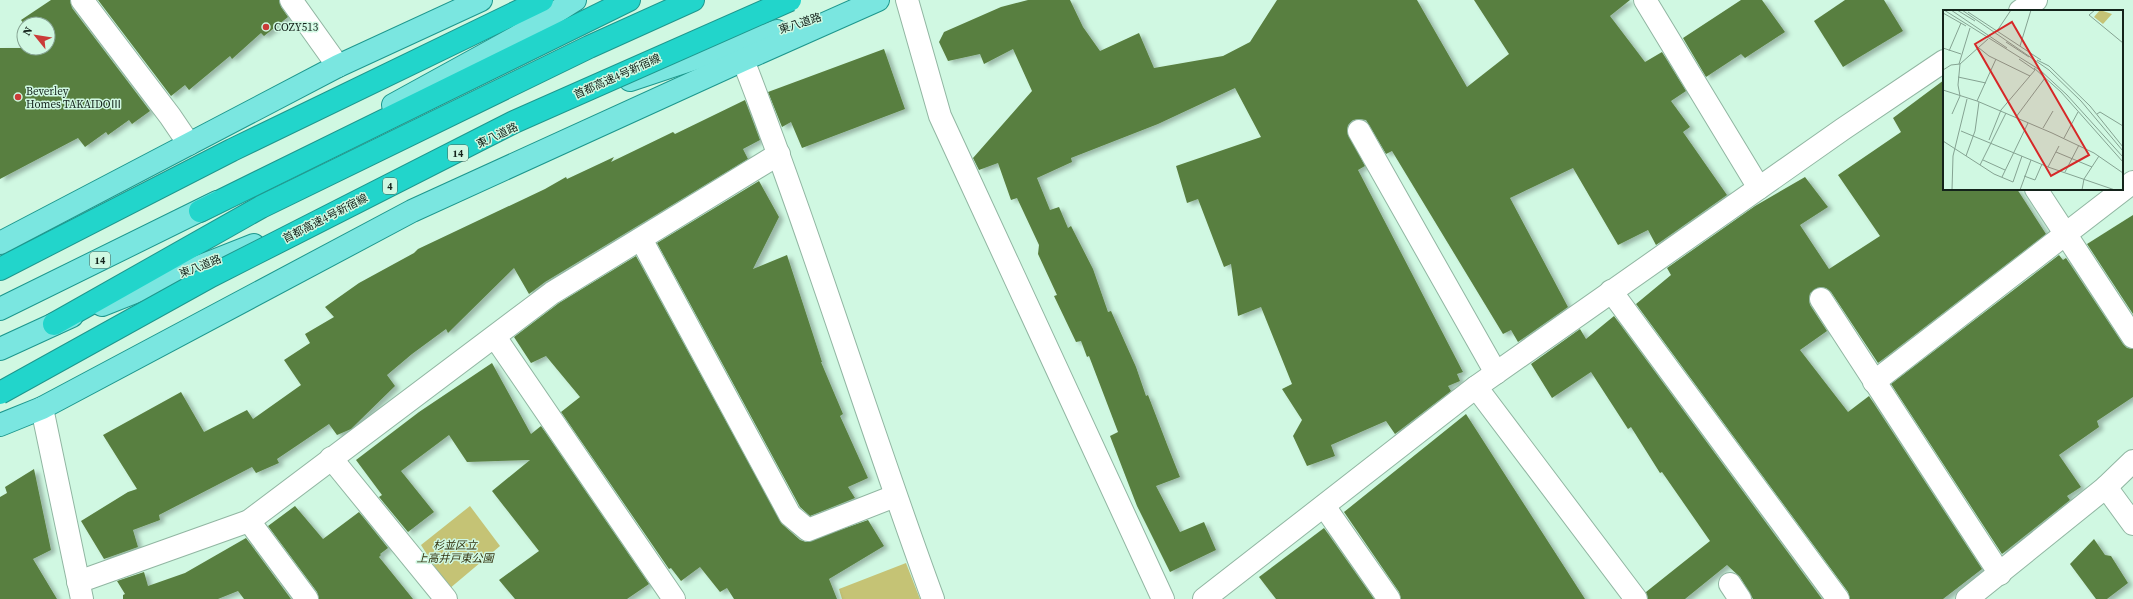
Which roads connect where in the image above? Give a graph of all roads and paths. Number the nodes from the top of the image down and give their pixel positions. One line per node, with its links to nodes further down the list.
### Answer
1 (82, 0): 19 (street)
2 (291, 0): 17 (street)
3 (481, 0): 17 (main road)
4 (542, 0): 30 (highway)
5 (575, 0): 26 (main road, 14)
6 (629, 0): 26 (highway)
7 (693, 0): 34 (highway)
8 (790, 0): 41 (highway, 首都高速4号新宿線 / 4, bridge)
9 (870, 0): 34 (main road, 東八道路 / 14)
10 (878, 0): 15 (main road)
11 (908, 0): 57 (street)
12 (1645, 0): 22 (street)
13 (2036, 0): 14 (street)
14 (2021, 10)
15 (743, 60): 20 (street); 42 (main road)
16 (1943, 62): 22 (street)
17 (338, 66): 19 (main road)
18 (1359, 131): 38 (street)
19 (189, 144): 29 (main road)
20 (779, 154): 28 (street); 46 (street)
21 (2133, 182): 25 (street)
22 (1759, 188): 31 (street)
23 (2037, 190): 27 (street)
24 (2123, 190): 27 (street)
25 (2123, 190)
26 (200, 211): 33 (main road, 14)
27 (2065, 235): 36 (street); 39 (street)
28 (641, 239): 35 (street); 46 (street)
29 (1, 241)
30 (0, 269)
31 (1611, 291): 38 (street); 61 (street)
32 (1821, 299): 39 (street)
33 (0, 309)
34 (54, 324): 37 (main road, 東八道路 / 14)
35 (495, 337): 44 (street); 55 (street)
36 (2133, 337)
37 (0, 349)
38 (1496, 373): 40 (street)
39 (1874, 382): 51 (street)
40 (1476, 387): 48 (street); 60 (street)
41 (0, 393)
42 (42, 408): 43 (main road); 52 (street)
43 (0, 425)
44 (330, 458): 49 (street); 53 (street)
45 (2133, 462): 47 (street)
46 (895, 496): 56 (street)
47 (2119, 496): 50 (street); 51 (street)
48 (1324, 506): 58 (street); 59 (street)
49 (249, 521): 52 (street); 54 (street)
50 (2133, 524)
51 (2000, 574): 62 (street)
52 (80, 590)
53 (444, 598)
54 (307, 599)
55 (674, 599)
56 (933, 599)
57 (1163, 599)
58 (1204, 599)
59 (1389, 599)
60 (1636, 599)
61 (1838, 599)
62 (1967, 599)

